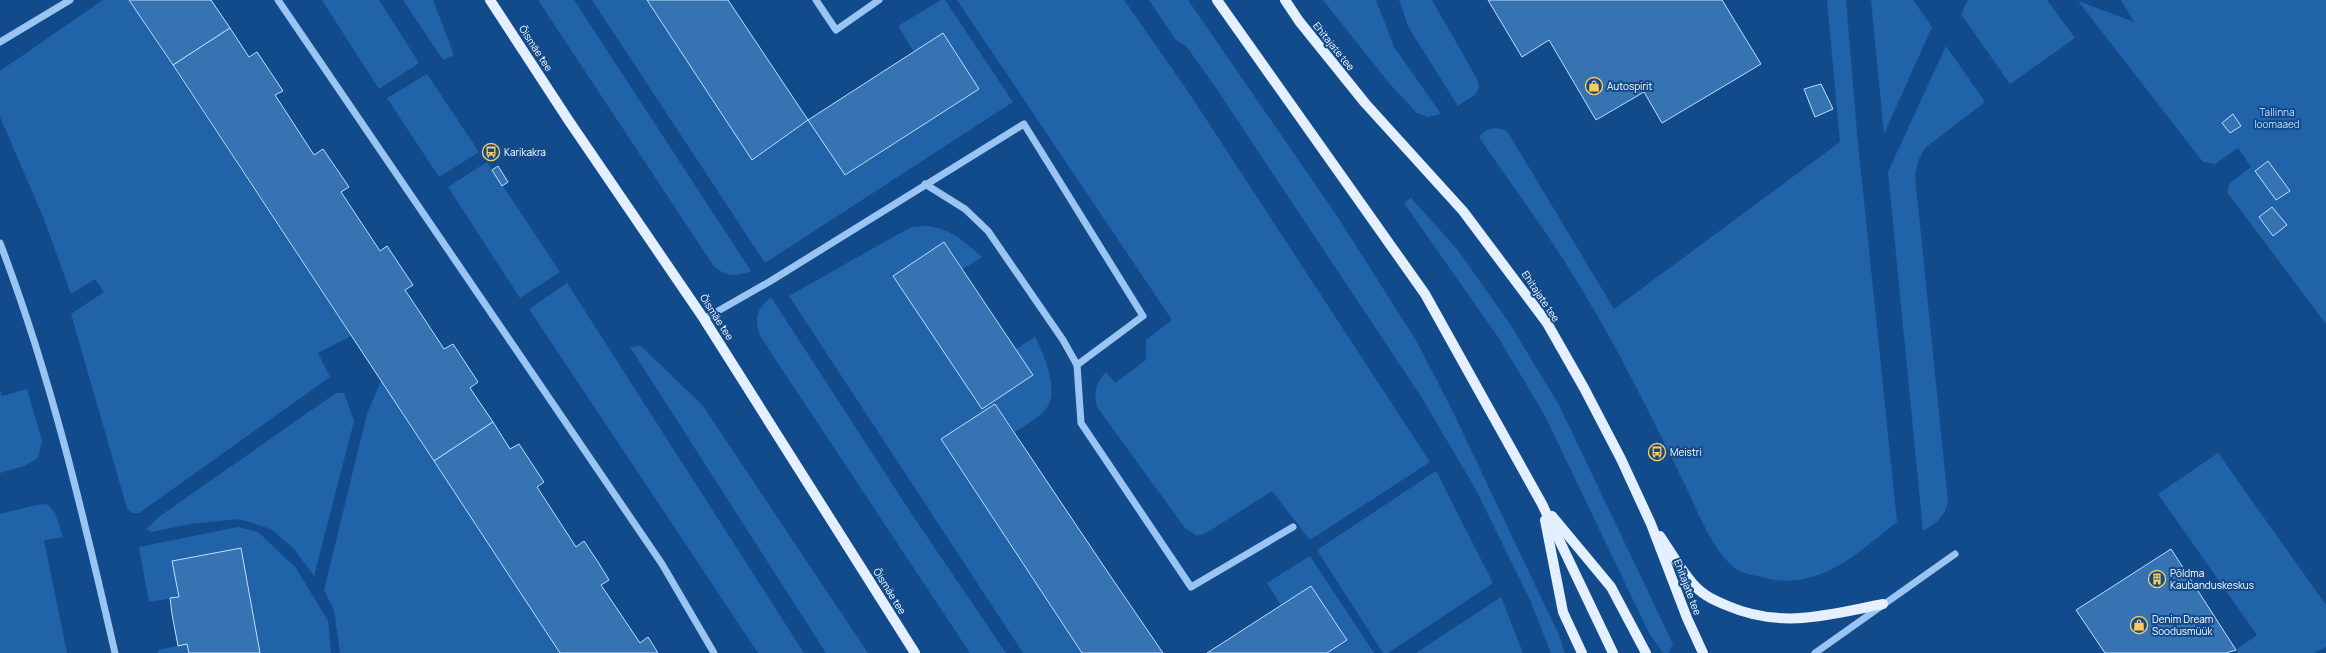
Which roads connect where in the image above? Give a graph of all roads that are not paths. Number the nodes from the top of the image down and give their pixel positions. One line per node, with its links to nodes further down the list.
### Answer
1 (70, 0): 8 (street)
2 (278, 0): 19 (street)
3 (490, 0): 11 (main road, Õismäe tee)
4 (816, 0): 5 (street)
5 (879, 0)
6 (1217, 0): 13 (main road)
7 (1285, 0): 14 (main road, Ehitajate tee)
8 (0, 42)
9 (925, 184): 11 (street); 12 (street); 12 (street)
10 (0, 243): 18 (street)
11 (704, 319): 20 (main road, Õismäe tee)
12 (1077, 366): 15 (street)
13 (1542, 504): 21 (main road); 22 (main road); 23 (main road)
14 (1651, 524): 17 (main road); 24 (main road, Ehitajate tee)
15 (1293, 527)
16 (1955, 554): 17 (street)
17 (1883, 604): 25 (street)
18 (115, 653)
19 (714, 653)
20 (915, 653)
21 (1582, 653)
22 (1613, 653)
23 (1646, 653)
24 (1702, 653)
25 (1815, 653)

